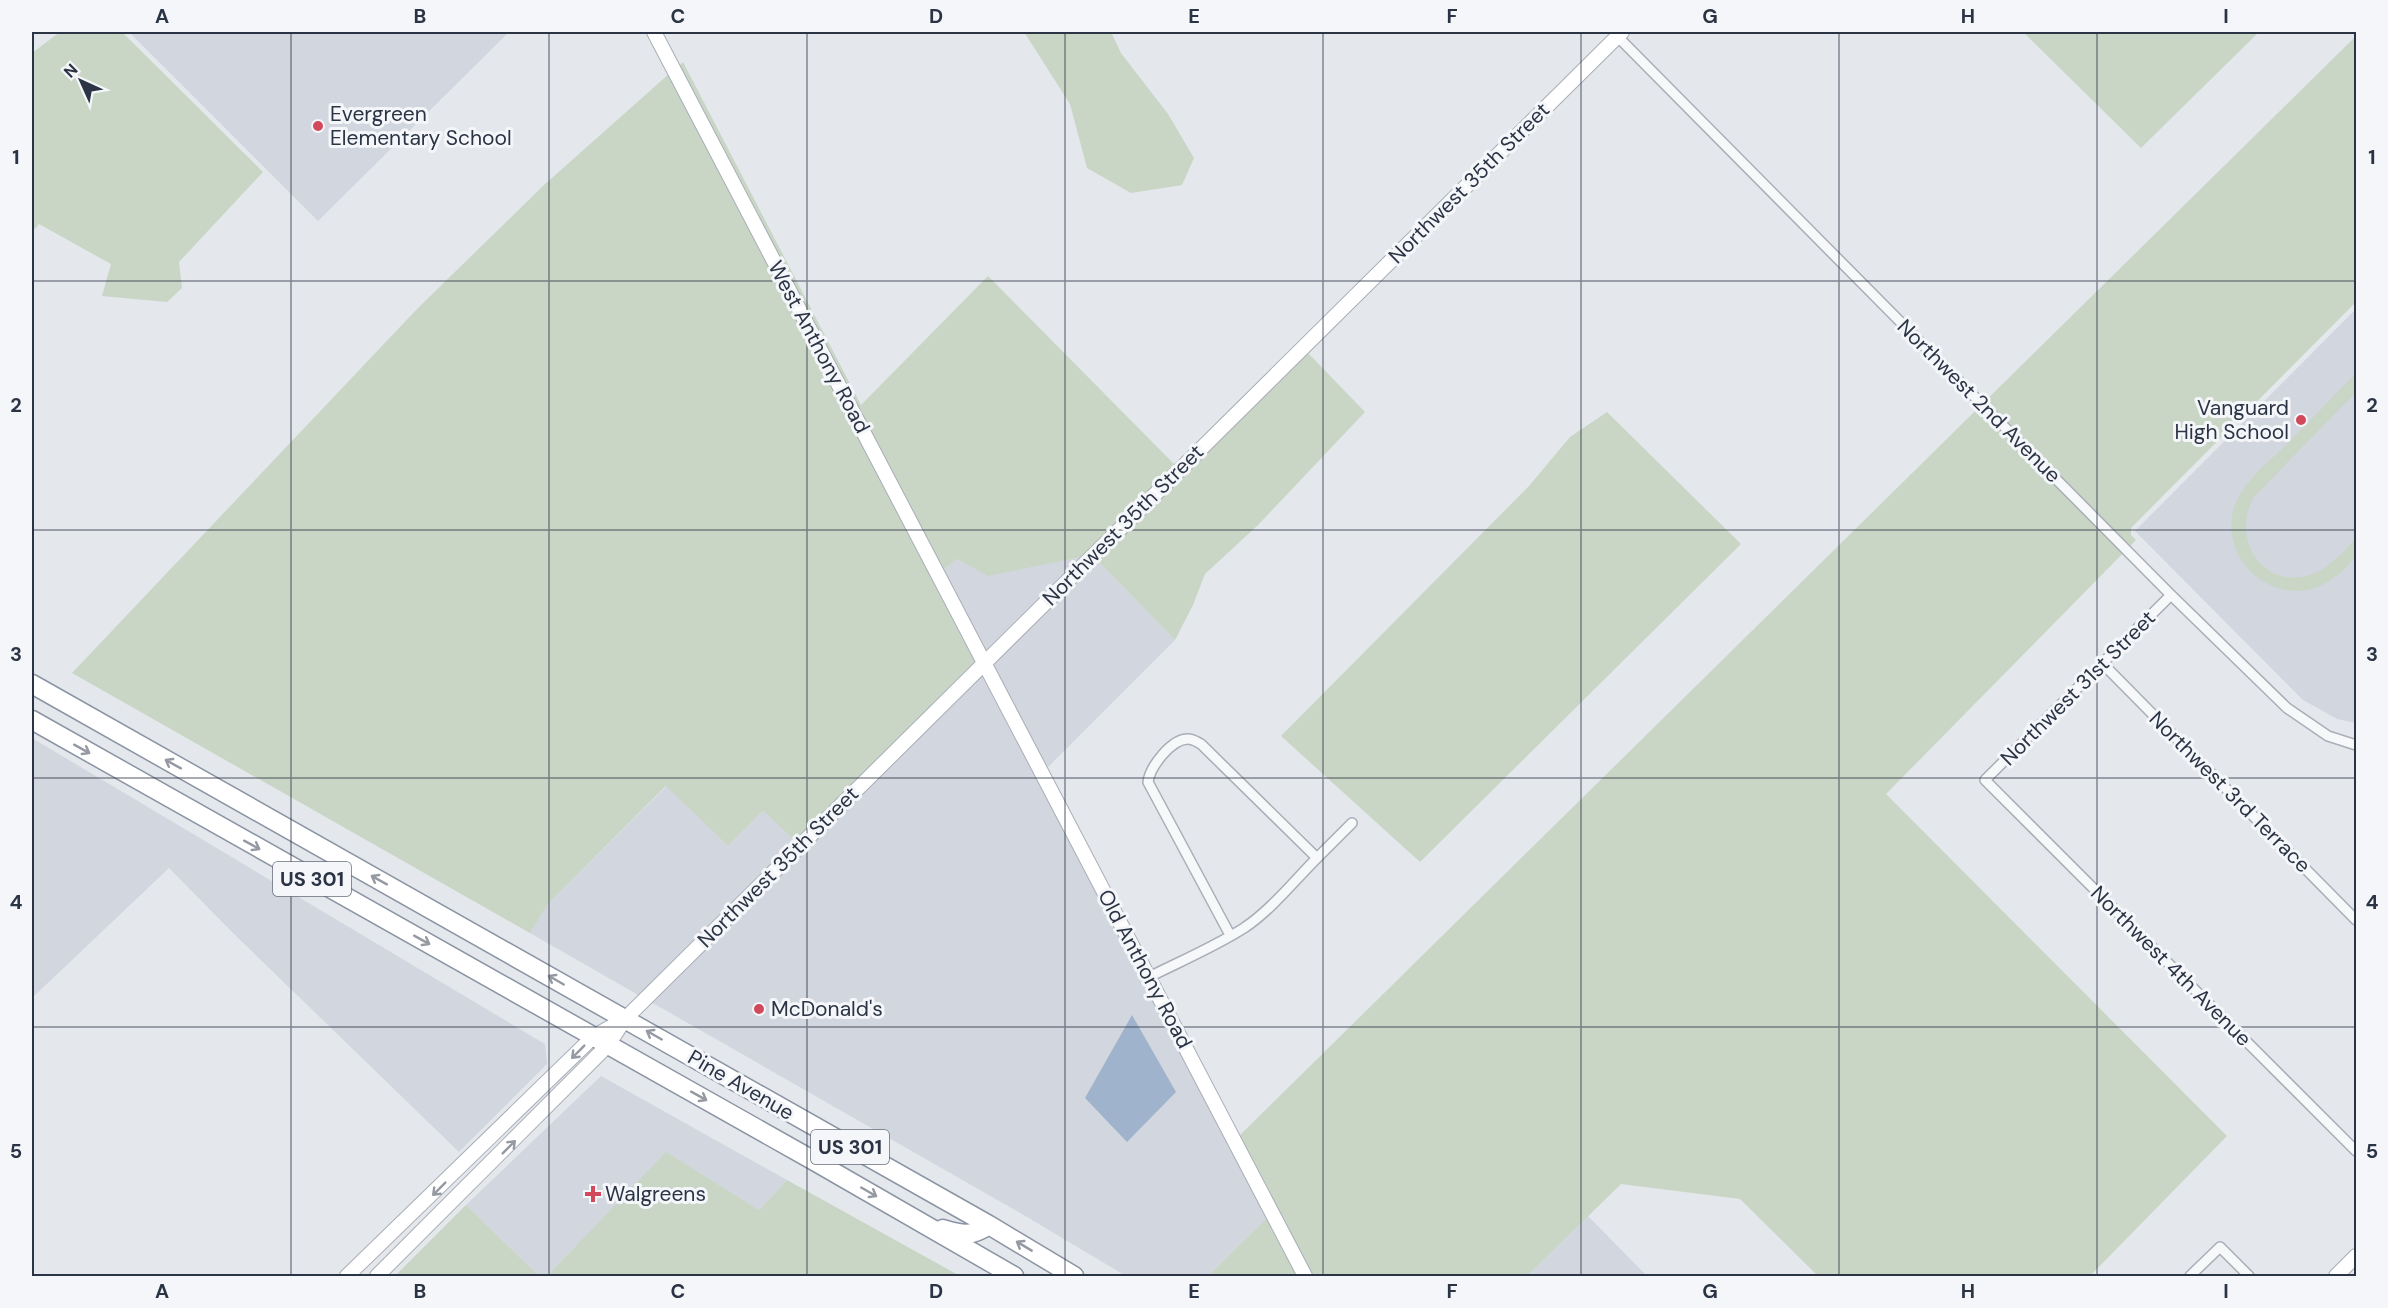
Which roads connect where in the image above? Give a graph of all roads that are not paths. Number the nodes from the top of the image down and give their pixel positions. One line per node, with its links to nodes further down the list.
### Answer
1 (654, 32): 4 (street, West Anthony Road)
2 (1620, 34): 3 (street, Northwest 2nd Avenue); 4 (street, Northwest 35th Street)
3 (2171, 595): 5 (street, Northwest 31st Street); 8 (street, Northwest 2nd Avenue)
4 (985, 662): 16 (street, Old Anthony Road); 17 (street, Northwest 35th Street)
5 (2103, 664): 10 (street, Northwest 31st Street); 14 (street, Northwest 3rd Terrace)
6 (32, 684): 9 (highway, US 301, one-way to 6)
7 (32, 720): 11 (highway, US 301, one-way to 11)
8 (2356, 745)
9 (196, 776): 11 (highway); 17 (highway, US 301, one-way to 9)
10 (1985, 780): 19 (street, Northwest 4th Avenue)
11 (180, 804): 18 (highway, US 301, one-way to 18)
12 (1352, 823): 13 (street)
13 (1317, 858): 15 (street); 15 (street)
14 (2356, 920)
15 (1230, 935): 16 (street)
16 (1149, 977): 27 (street, Old Anthony Road)
17 (625, 1019): 18 (street, Northwest 35th Street); 21 (highway, Pine Avenue / US 301, one-way to 17)
18 (601, 1041): 20 (highway, Pine Avenue / US 301, one-way to 20); 23 (street, Northwest 35th Street, one-way to 23); 24 (street, Northwest 35th Street, one-way to 18)
19 (2356, 1151)
20 (918, 1221): 21 (highway); 25 (highway, Pine Avenue / US 301)
21 (989, 1225): 26 (highway, Pine Avenue / US 301, one-way to 21)
22 (2355, 1261): 30 (street)
23 (347, 1276)
24 (377, 1276)
25 (1014, 1276)
26 (1074, 1276)
27 (1305, 1276)
28 (2190, 1276): 29 (street)
29 (2249, 1276)
30 (2336, 1276)

